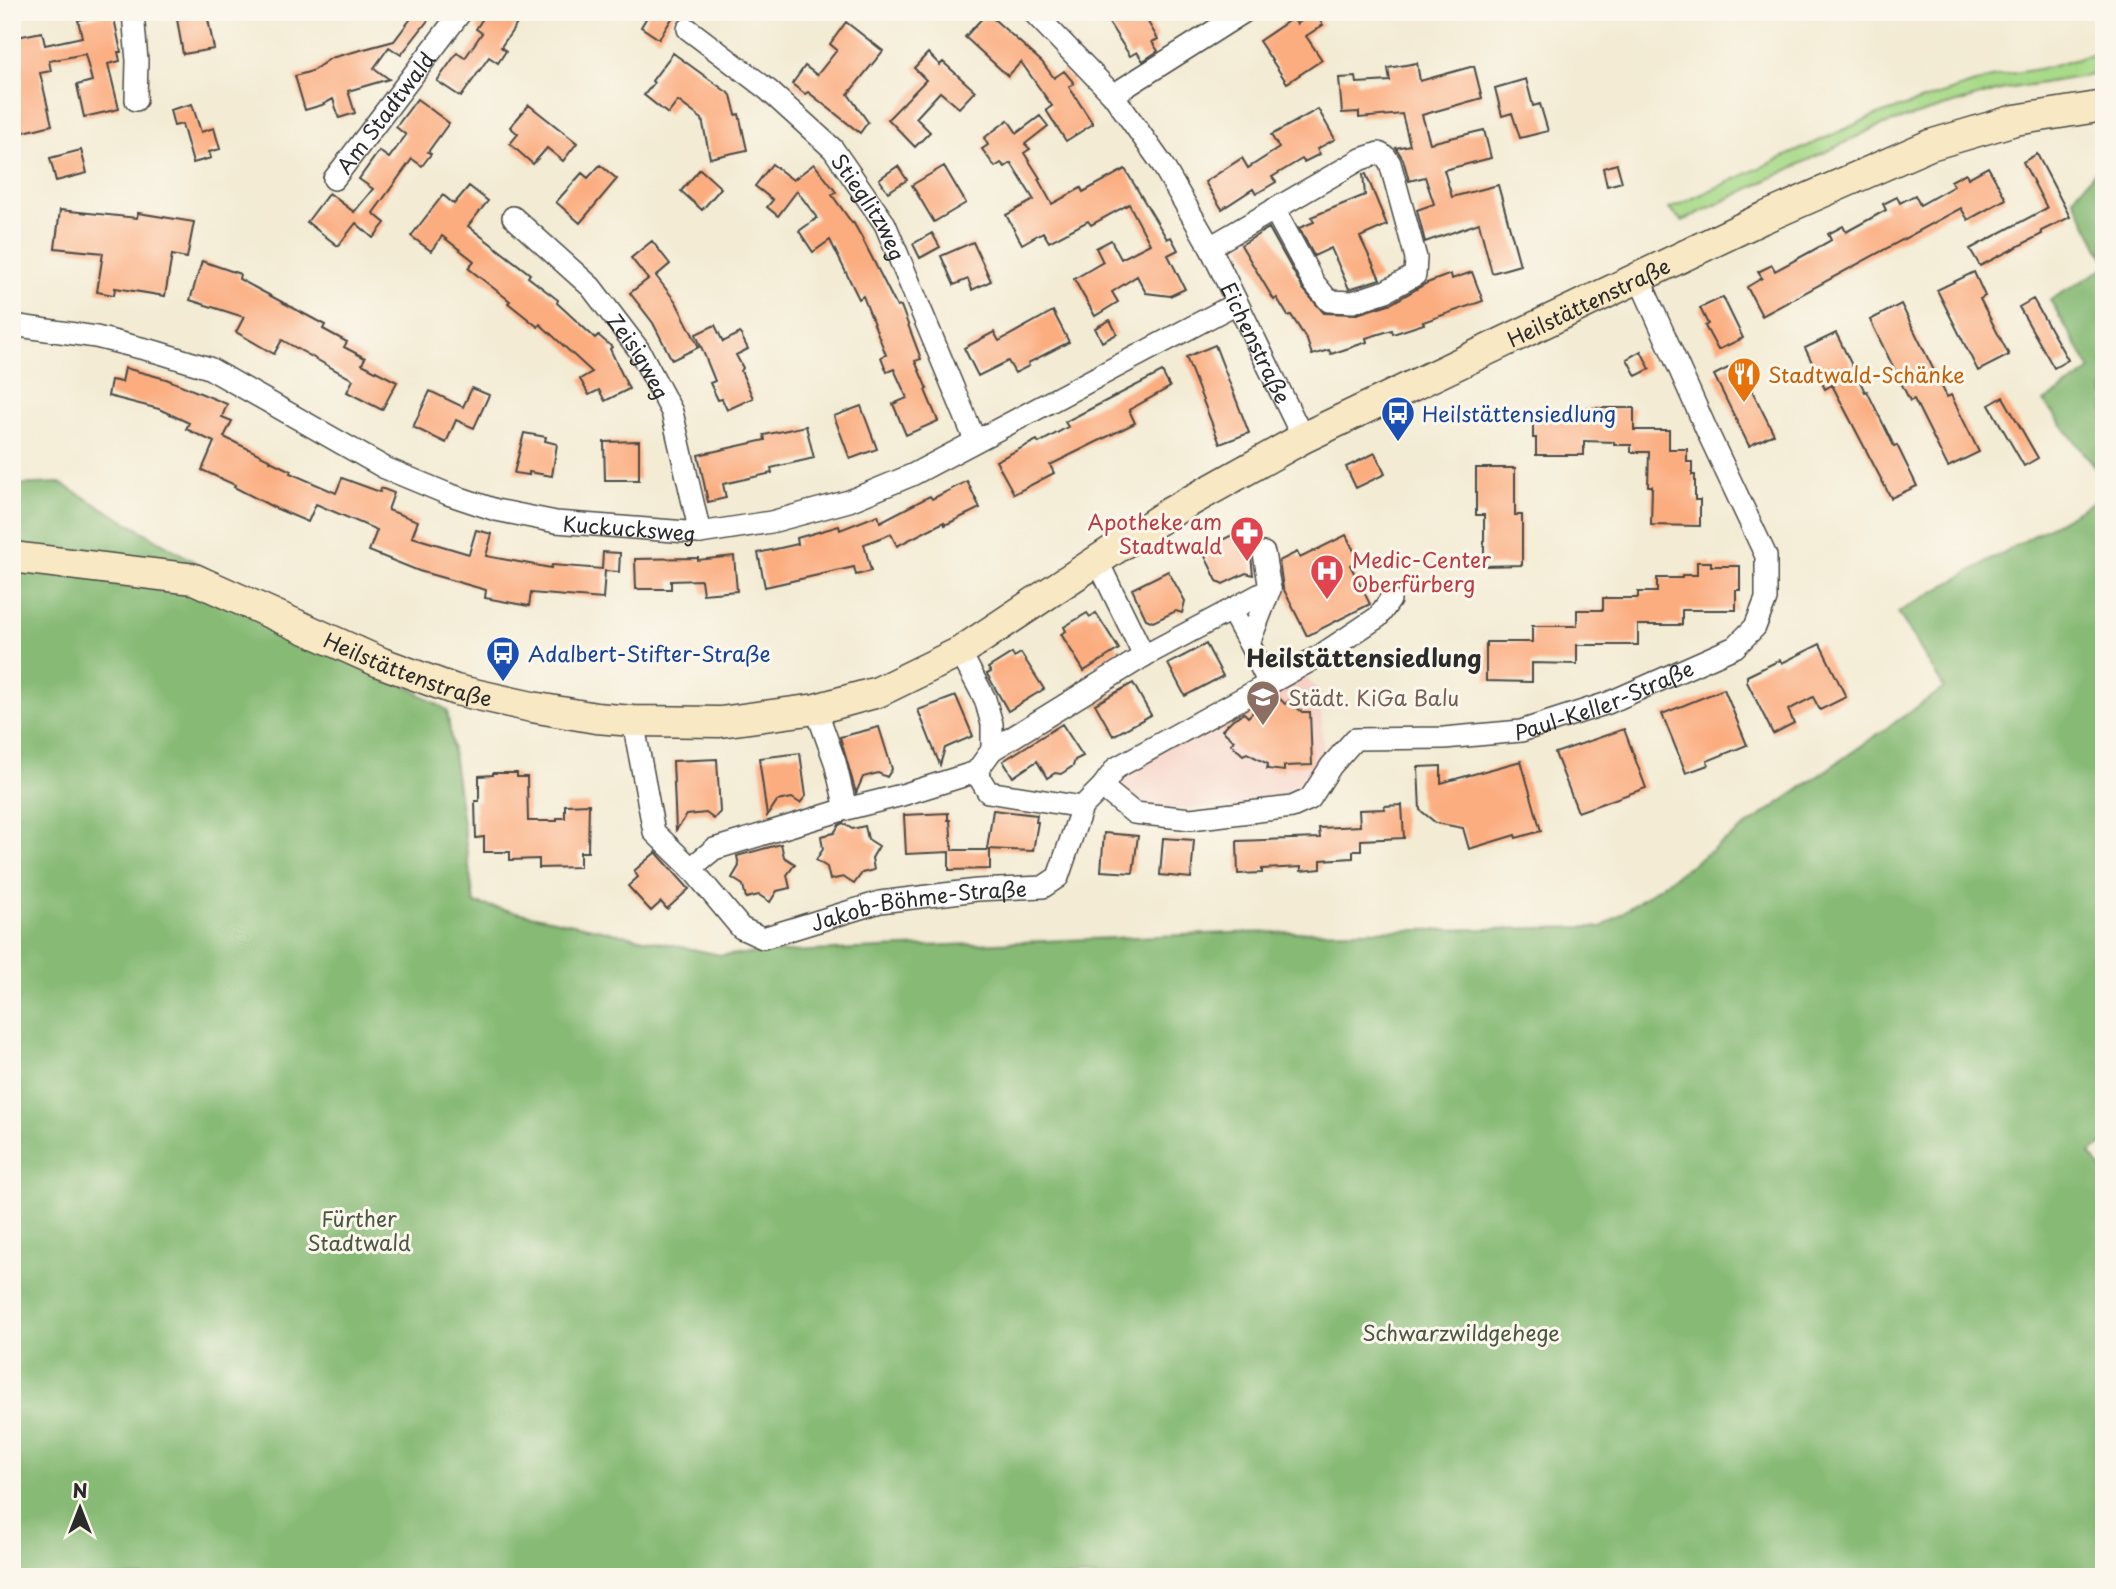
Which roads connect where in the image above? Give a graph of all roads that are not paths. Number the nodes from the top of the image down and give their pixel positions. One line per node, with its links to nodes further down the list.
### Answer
1 (133, 12): 7 (street)
2 (461, 12): 9 (street, Am Stadtwald)
3 (1032, 12): 6 (street, Eichenstraße)
4 (1244, 12): 6 (street)
5 (688, 29): 17 (street, Stieglitzweg)
6 (1113, 95): 12 (street, Eichenstraße)
7 (136, 100)
8 (2104, 106): 13 (street, Heilstättenstraße)
9 (334, 179)
10 (1274, 209): 10 (street); 12 (street)
11 (513, 217): 18 (street, Zeisigweg)
12 (1210, 247): 14 (street, Eichenstraße)
13 (1639, 278): 16 (street, Heilstättenstraße); 33 (street, Paul-Keller-Straße)
14 (1237, 303): 16 (street, Eichenstraße); 17 (street, Kuckucksweg)
15 (12, 325): 18 (street, Kuckucksweg)
16 (1303, 438): 21 (street, Heilstättenstraße)
17 (975, 440): 18 (street, Kuckucksweg)
18 (700, 533)
19 (1264, 553): 22 (street)
20 (12, 557): 30 (street, Heilstättenstraße)
21 (1097, 560): 26 (street, Heilstättenstraße); 27 (street)
22 (1270, 589): 24 (street); 25 (street)
23 (1390, 600): 28 (street, Jakob-Böhme-Straße)
24 (1231, 610): 25 (street); 27 (street)
25 (1249, 643): 28 (street)
26 (960, 652): 29 (street, Heilstättenstraße); 31 (street)
27 (1144, 656): 31 (street)
28 (1269, 684): 33 (street, Jakob-Böhme-Straße)
29 (816, 709): 30 (street, Heilstättenstraße); 35 (street)
30 (633, 721): 36 (street, Jakob-Böhme-Straße)
31 (992, 750): 32 (street)
32 (976, 772): 34 (street); 35 (street)
33 (1102, 787): 34 (street, Jakob-Böhme-Straße)
34 (1082, 807): 36 (street, Jakob-Böhme-Straße)
35 (846, 809): 36 (street)
36 (691, 868)

